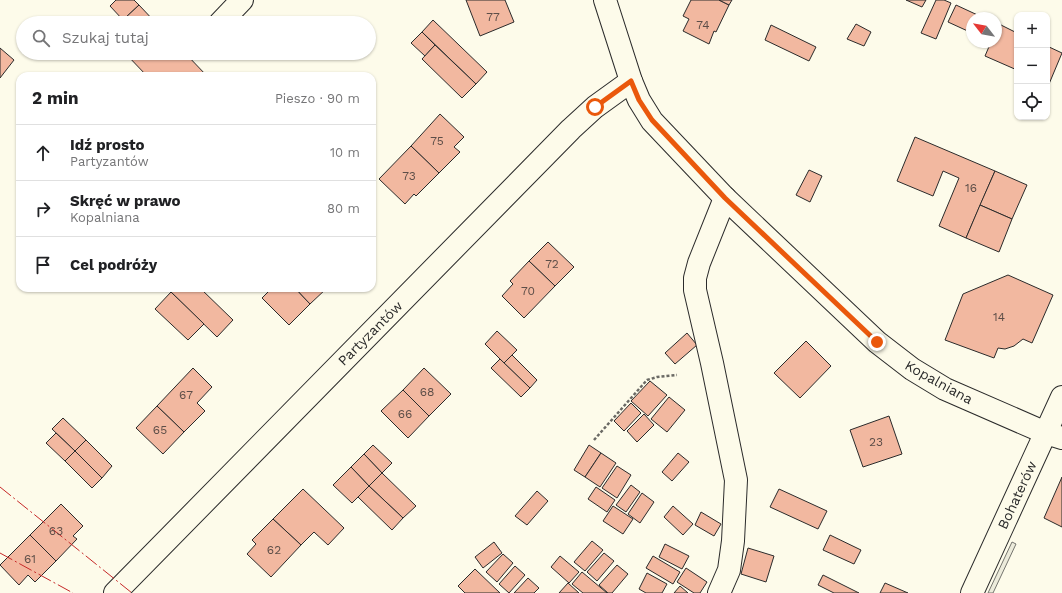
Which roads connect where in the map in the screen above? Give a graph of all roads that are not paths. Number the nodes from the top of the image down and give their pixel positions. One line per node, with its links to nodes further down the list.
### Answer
1 (242, 0): 3 (street)
2 (605, 0): 4 (street, Kopalniana)
3 (227, 16)
4 (631, 81): 5 (street, Kopalniana); 8 (street, Partyzantów)
5 (725, 198): 7 (street, Kopalniana); 9 (street)
6 (1062, 397): 7 (street, Bohaterów)
7 (1054, 435): 10 (street, Bohaterów)
8 (115, 593)
9 (719, 593)
10 (972, 593)

